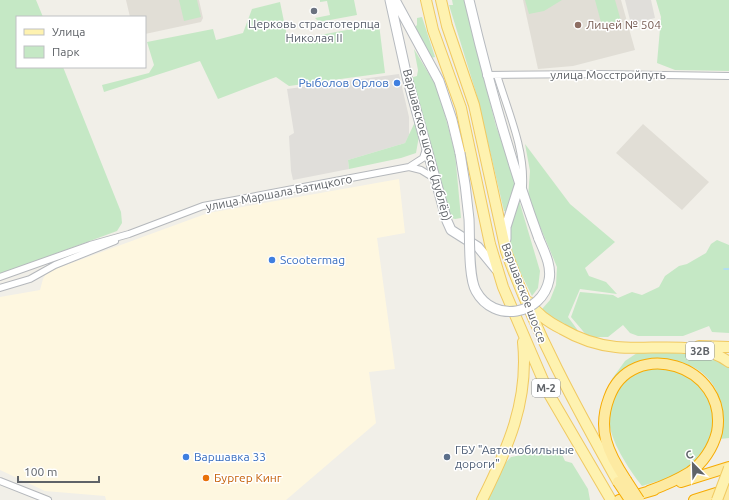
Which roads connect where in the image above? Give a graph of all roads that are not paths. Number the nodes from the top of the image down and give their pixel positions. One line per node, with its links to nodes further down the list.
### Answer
1 (390, 0): 9 (main road, Варшавское шоссе (дублёр))
2 (395, 0): 12 (main road, bridge)
3 (426, 0): 15 (main road, Варшавское шоссе)
4 (441, 0): 14 (main road, Варшавское шоссе)
5 (469, 0): 6 (main road)
6 (486, 75): 7 (street, улица Мосстройпуть); 12 (main road)
7 (497, 75): 8 (street, улица Мосстройпуть); 12 (street)
8 (729, 76)
9 (426, 149): 10 (street, улица Маршала Батицкого); 11 (main road, Варшавское шоссе (дублёр))
10 (409, 167): 11 (street); 13 (street, улица Маршала Батицкого)
11 (434, 178): 15 (main road, Варшавское шоссе (дублёр))
12 (521, 190): 14 (main road)
13 (129, 234): 16 (street, улица Маршала Батицкого); 17 (street, улица Маршала Батицкого)
14 (506, 251): 18 (main road, Варшавское шоссе)
15 (497, 270): 19 (main road, Варшавское шоссе / М-2)
16 (0, 277)
17 (0, 288)
18 (522, 293): 21 (main road); 23 (main road, Варшавское шоссе / М-2)
19 (523, 334): 32 (main road); 33 (main road, Варшавское шоссе / М-2)
20 (729, 347): 21 (main road, 32B)
21 (670, 348): 22 (main road, 32B)
22 (729, 362)
23 (583, 419): 24 (main road); 27 (main road, Варшавское шоссе / М-2)
24 (612, 458): 27 (highway); 29 (highway)
25 (729, 467): 29 (highway); 38 (main road, bridge)
26 (0, 481): 31 (street)
27 (622, 481): 35 (highway, Варшавское шоссе / М-2, bridge); 36 (highway, bridge)
28 (729, 489): 37 (highway)
29 (649, 491): 34 (highway)
30 (729, 493): 39 (highway)
31 (48, 500)
32 (482, 500)
33 (611, 500)
34 (619, 500)
35 (630, 500)
36 (639, 500)
37 (694, 500)
38 (717, 500)
39 (726, 500)

